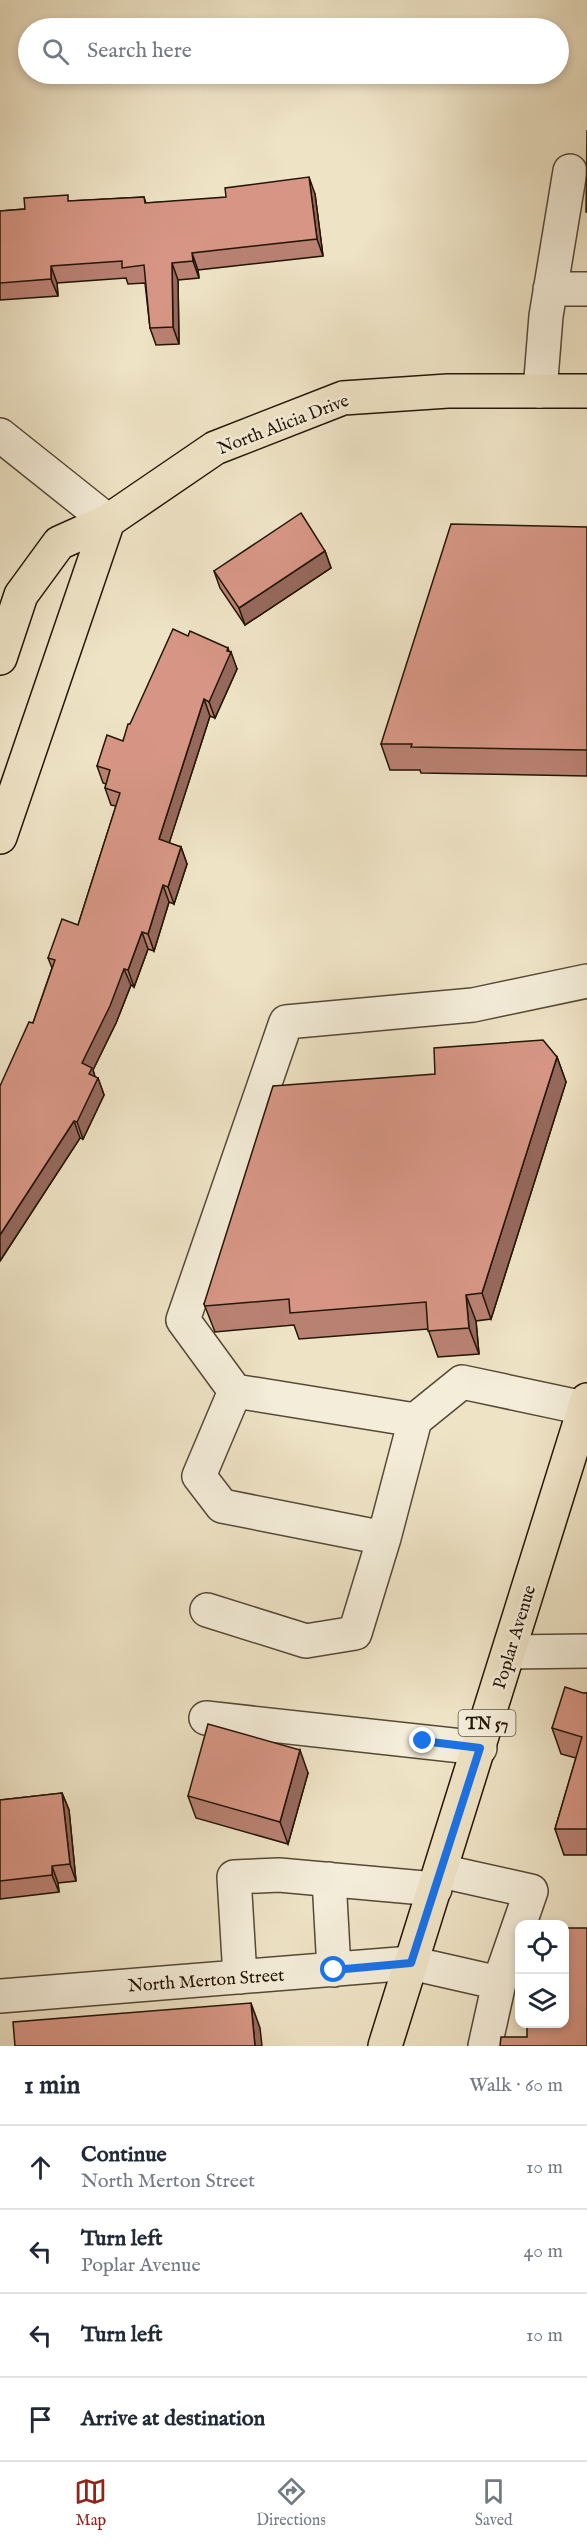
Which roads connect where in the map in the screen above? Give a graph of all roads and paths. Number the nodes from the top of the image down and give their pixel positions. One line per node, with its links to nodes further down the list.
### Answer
1 (570, 171): 2 (street)
2 (550, 289): 3 (street); 4 (street)
3 (587, 289)
4 (540, 391): 5 (main road, North Alicia Drive); 7 (main road, North Alicia Drive)
5 (587, 391)
6 (0, 435): 7 (street)
7 (108, 521): 8 (main road, North Alicia Drive); 9 (main road)
8 (0, 658)
9 (0, 837)
10 (587, 981): 11 (street)
11 (235, 1391): 13 (street); 14 (street)
12 (586, 1404): 13 (street); 17 (main road, Poplar Avenue / TN 57)
13 (415, 1420): 14 (street)
14 (384, 1538): 15 (street)
15 (207, 1610)
16 (587, 1651): 17 (street)
17 (510, 1652): 19 (main road, Poplar Avenue / TN 57)
18 (206, 1718): 19 (street)
19 (480, 1748): 21 (main road, Poplar Avenue / TN 57)
20 (328, 1879): 21 (street); 23 (street); 24 (street)
21 (438, 1880): 22 (main road, Poplar Avenue / TN 57); 25 (street)
22 (411, 1963): 23 (street, North Merton Street); 25 (street, North Merton Street); 27 (main road, Poplar Avenue / TN 57)
23 (334, 1970): 24 (street, North Merton Street)
24 (240, 1977): 26 (street, North Merton Street)
25 (499, 1983): 28 (street)
26 (0, 1996)
27 (385, 2046)
28 (485, 2046)

